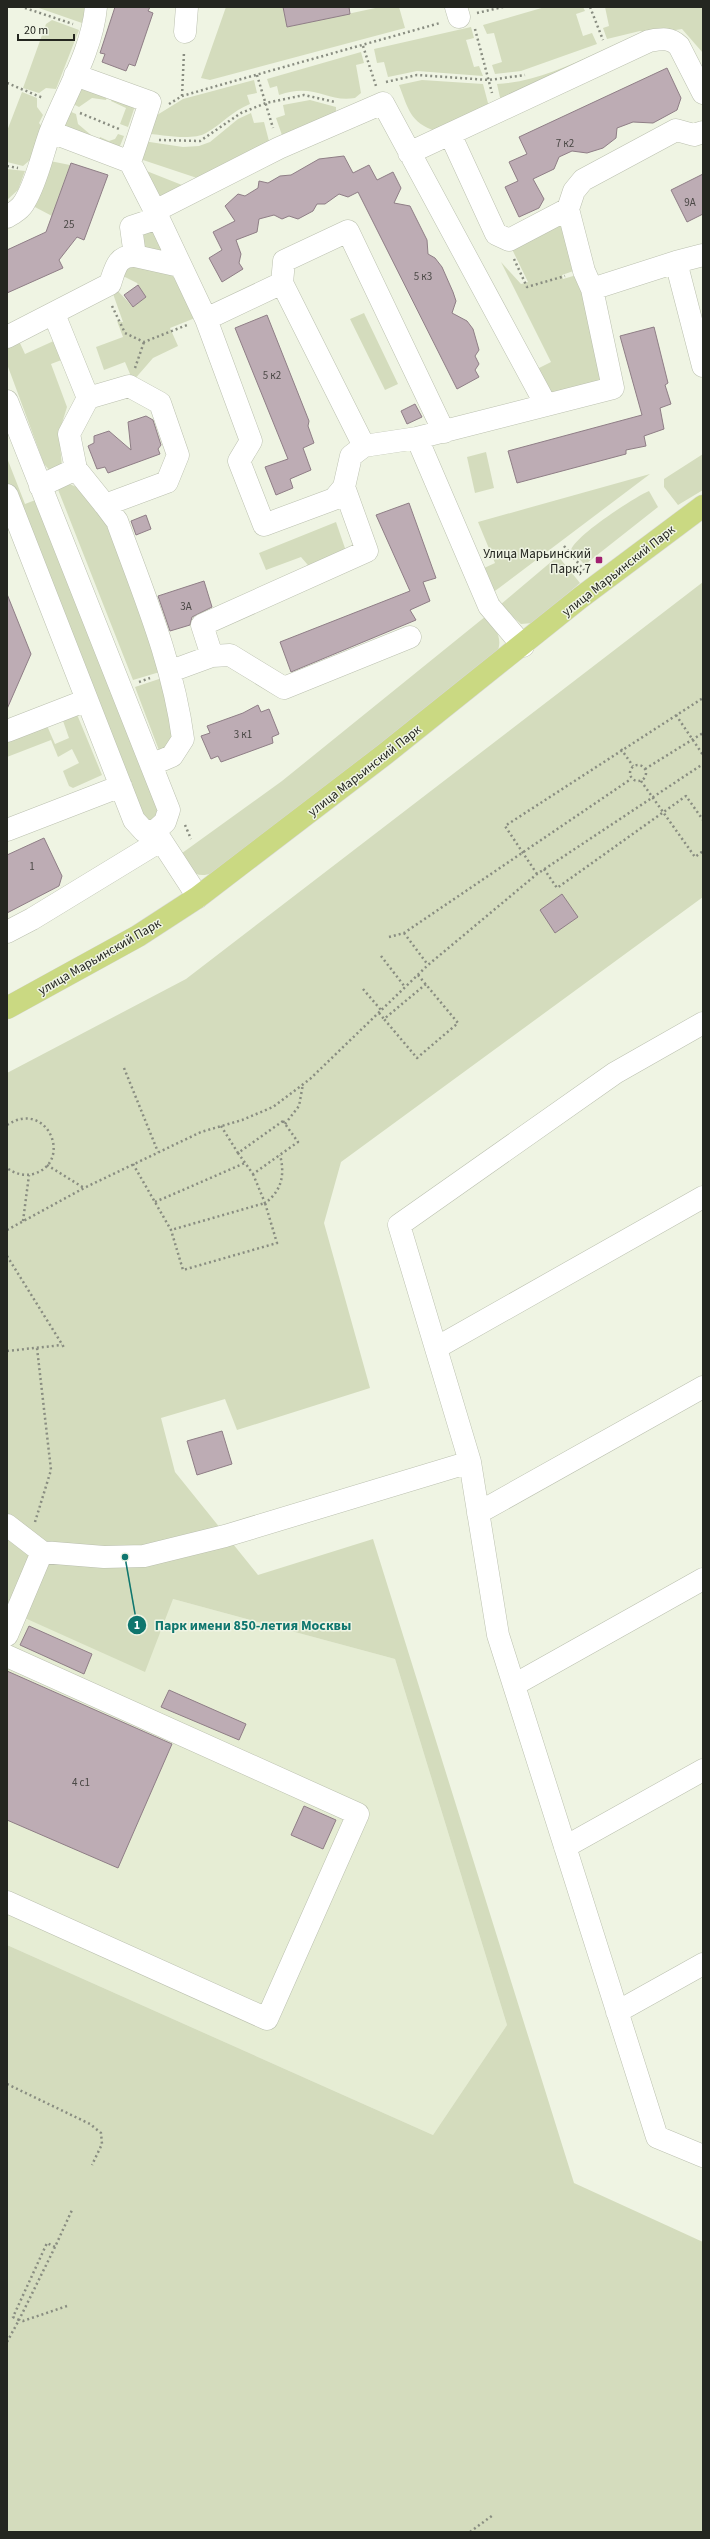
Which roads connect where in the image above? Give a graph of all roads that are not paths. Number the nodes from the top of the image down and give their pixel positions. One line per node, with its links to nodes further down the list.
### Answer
1 (96, 7): 5 (lane)
2 (187, 7): 3 (lane)
3 (185, 32)
4 (696, 63): 6 (lane); 9 (lane)
5 (75, 76): 7 (lane); 11 (lane)
6 (703, 92)
7 (51, 132): 11 (lane); 14 (lane)
8 (703, 132): 12 (lane)
9 (450, 134): 10 (lane); 12 (lane)
10 (409, 153): 13 (lane); 27 (lane)
11 (130, 162): 13 (lane)
12 (568, 209): 19 (lane)
13 (156, 214): 15 (lane); 18 (lane)
14 (7, 217)
15 (135, 256): 18 (lane); 21 (lane)
16 (703, 256): 17 (lane)
17 (676, 262): 19 (lane); 24 (lane)
18 (180, 266): 22 (lane)
19 (588, 280): 27 (lane)
20 (282, 282): 22 (lane); 28 (lane); 30 (lane)
21 (54, 314): 23 (lane); 25 (lane)
22 (206, 317): 33 (lane)
23 (7, 337)
24 (703, 366)
25 (88, 398): 31 (lane); 35 (lane)
26 (7, 401): 32 (lane)
27 (546, 405): 28 (lane)
28 (444, 432): 29 (lane)
29 (417, 438): 30 (lane); 38 (lane)
30 (364, 446): 33 (lane)
31 (76, 469): 32 (lane); 35 (lane)
32 (40, 486): 43 (lane)
33 (344, 487): 39 (lane)
34 (7, 495): 41 (lane)
35 (105, 505): 40 (lane)
36 (703, 506): 38 (main road, улица Марьинский Парк)
37 (410, 637): 39 (lane)
38 (522, 646): 47 (main road, улица Марьинский Парк)
39 (212, 656): 40 (lane)
40 (171, 671): 43 (lane)
41 (87, 700): 42 (lane); 44 (lane)
42 (7, 731)
43 (150, 765): 46 (lane)
44 (121, 786): 45 (lane); 46 (lane)
45 (7, 830)
46 (158, 836): 47 (lane); 48 (lane)
47 (198, 897): 49 (main road, улица Марьинский Парк)
48 (7, 932)
49 (7, 1008)
50 (703, 1023): 52 (lane)
51 (703, 1197): 52 (lane)
52 (436, 1348): 54 (lane)
53 (703, 1387): 55 (lane)
54 (470, 1462): 55 (lane); 57 (lane)
55 (478, 1513): 61 (lane)
56 (7, 1524): 57 (lane)
57 (35, 1546): 59 (lane)
58 (703, 1579): 61 (lane)
59 (7, 1635)
60 (7, 1656): 64 (lane)
61 (514, 1685): 63 (lane)
62 (703, 1770): 63 (lane)
63 (565, 1847): 66 (lane)
64 (7, 1902)
65 (703, 1964): 66 (lane)
66 (617, 2012): 67 (lane)
67 (703, 2156)

